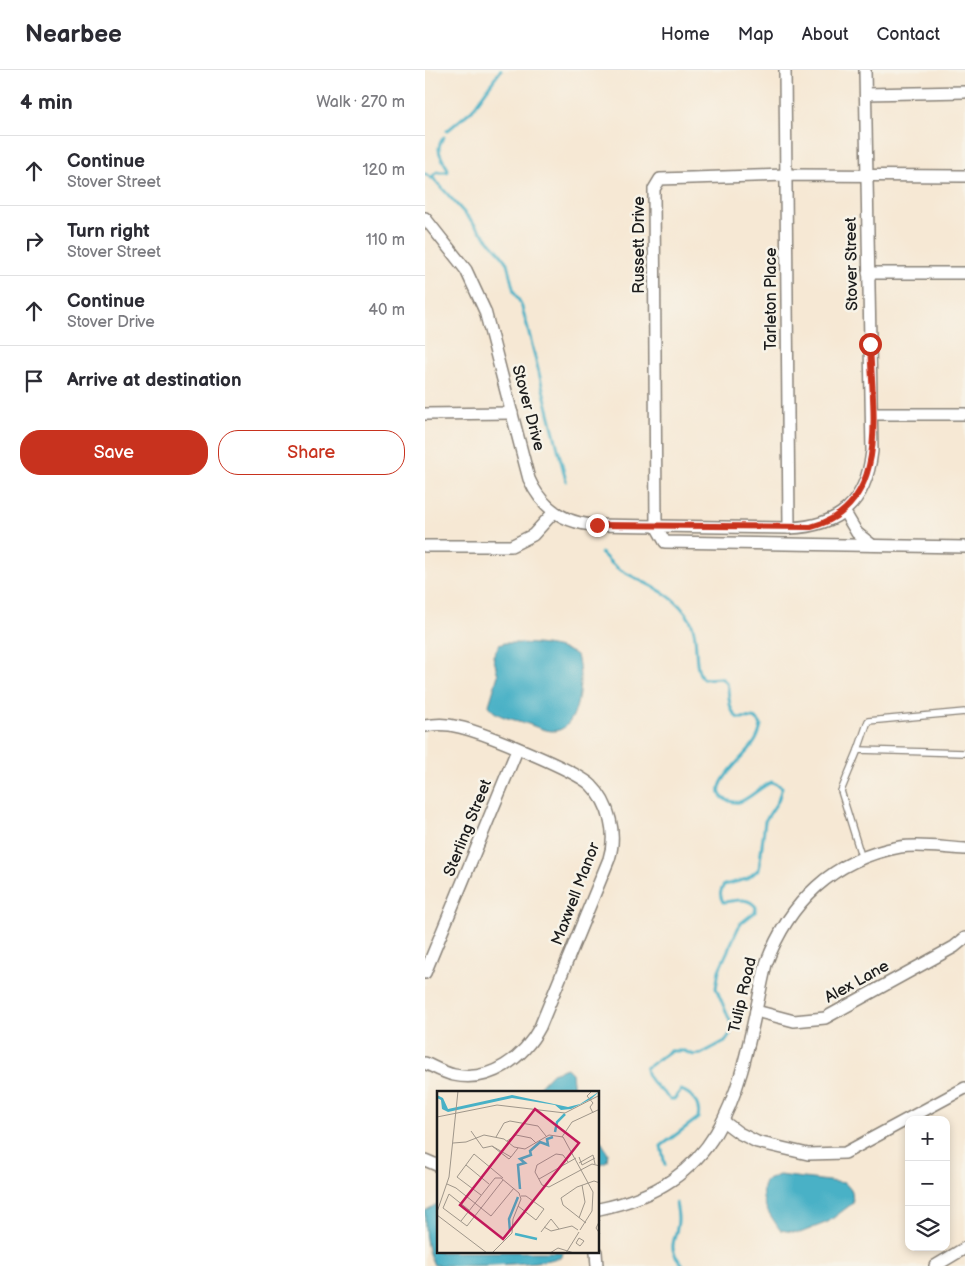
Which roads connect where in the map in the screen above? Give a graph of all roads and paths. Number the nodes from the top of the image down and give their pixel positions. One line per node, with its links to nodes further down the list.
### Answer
1 (785, 70): 6 (street, Tarleton Place)
2 (865, 70): 4 (street, Stover Street)
3 (965, 92): 4 (street)
4 (866, 94): 5 (street, Stover Street)
5 (867, 174): 6 (street, Russett Drive); 7 (street, Russett Drive); 9 (street, Stover Street)
6 (786, 175): 17 (street, Russett Drive); 18 (street, Tarleton Place)
7 (965, 176)
8 (425, 218): 11 (street, Stover Drive)
9 (868, 273): 10 (street); 13 (street, Stover Street)
10 (965, 273)
11 (512, 413): 12 (street); 16 (street, Stover Drive)
12 (425, 414)
13 (872, 414): 14 (street); 15 (street, Stover Street)
14 (965, 414)
15 (845, 510): 18 (street, Stover Street); 19 (street)
16 (554, 512): 17 (street, Stover Drive); 20 (street)
17 (657, 526): 18 (street, Stover Street); 19 (street)
18 (789, 528)
19 (872, 545): 21 (street)
20 (425, 546)
21 (965, 547)
22 (965, 712): 25 (lane)
23 (425, 726): 24 (street, Maxwell Manor)
24 (517, 750): 30 (street, Sterling Street); 32 (street, Maxwell Manor)
25 (858, 750): 26 (lane); 28 (lane)
26 (965, 753)
27 (965, 849): 28 (street, Tulip Road)
28 (862, 859): 31 (street, Tulip Road)
29 (965, 938): 31 (street, Alex Lane)
30 (425, 973)
31 (756, 1011): 34 (street, Tulip Road)
32 (425, 1063)
33 (965, 1088): 34 (street)
34 (723, 1121): 37 (street, Tulip Road)
35 (425, 1160): 36 (street)
36 (437, 1165)
37 (600, 1208)
38 (965, 1248): 39 (street)
39 (935, 1266)

